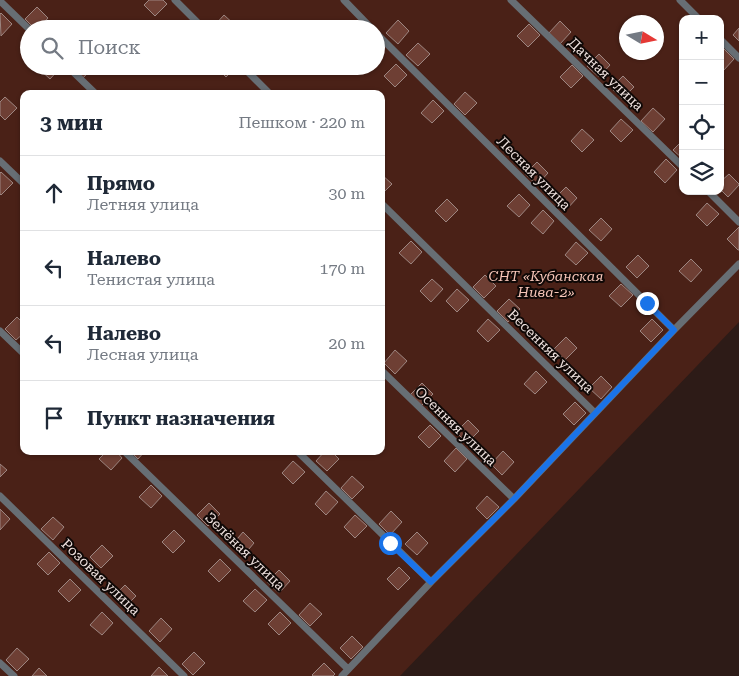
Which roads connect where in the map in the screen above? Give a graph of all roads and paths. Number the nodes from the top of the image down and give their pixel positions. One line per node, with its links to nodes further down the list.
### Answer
1 (175, 0): 8 (lane)
2 (344, 0): 9 (lane)
3 (511, 0): 18 (lane, Дачная улица)
4 (680, 0): 6 (lane)
5 (0, 1): 7 (lane)
6 (695, 15)
7 (20, 20)
8 (195, 20)
9 (363, 20)
10 (385, 42): 25 (lane, Лесная улица)
11 (724, 43): 12 (lane)
12 (739, 58)
13 (76, 75): 15 (lane)
14 (251, 75): 16 (lane)
15 (92, 90)
16 (266, 90)
17 (0, 161): 19 (lane)
18 (679, 163)
19 (20, 180)
20 (712, 195): 22 (lane)
21 (385, 207): 28 (lane, Весенняя улица)
22 (739, 222)
23 (739, 264): 25 (lane)
24 (0, 330): 26 (lane)
25 (674, 330): 28 (lane)
26 (20, 350)
27 (385, 374): 32 (lane, Осенняя улица)
28 (596, 413): 32 (lane)
29 (128, 455): 35 (lane, Зелёная улица)
30 (301, 455): 33 (lane)
31 (0, 496): 37 (lane, Розовая улица)
32 (514, 499): 33 (lane)
33 (431, 582): 35 (lane)
34 (0, 663): 36 (lane)
35 (348, 669): 38 (lane)
36 (14, 676)
37 (184, 676)
38 (342, 676)

